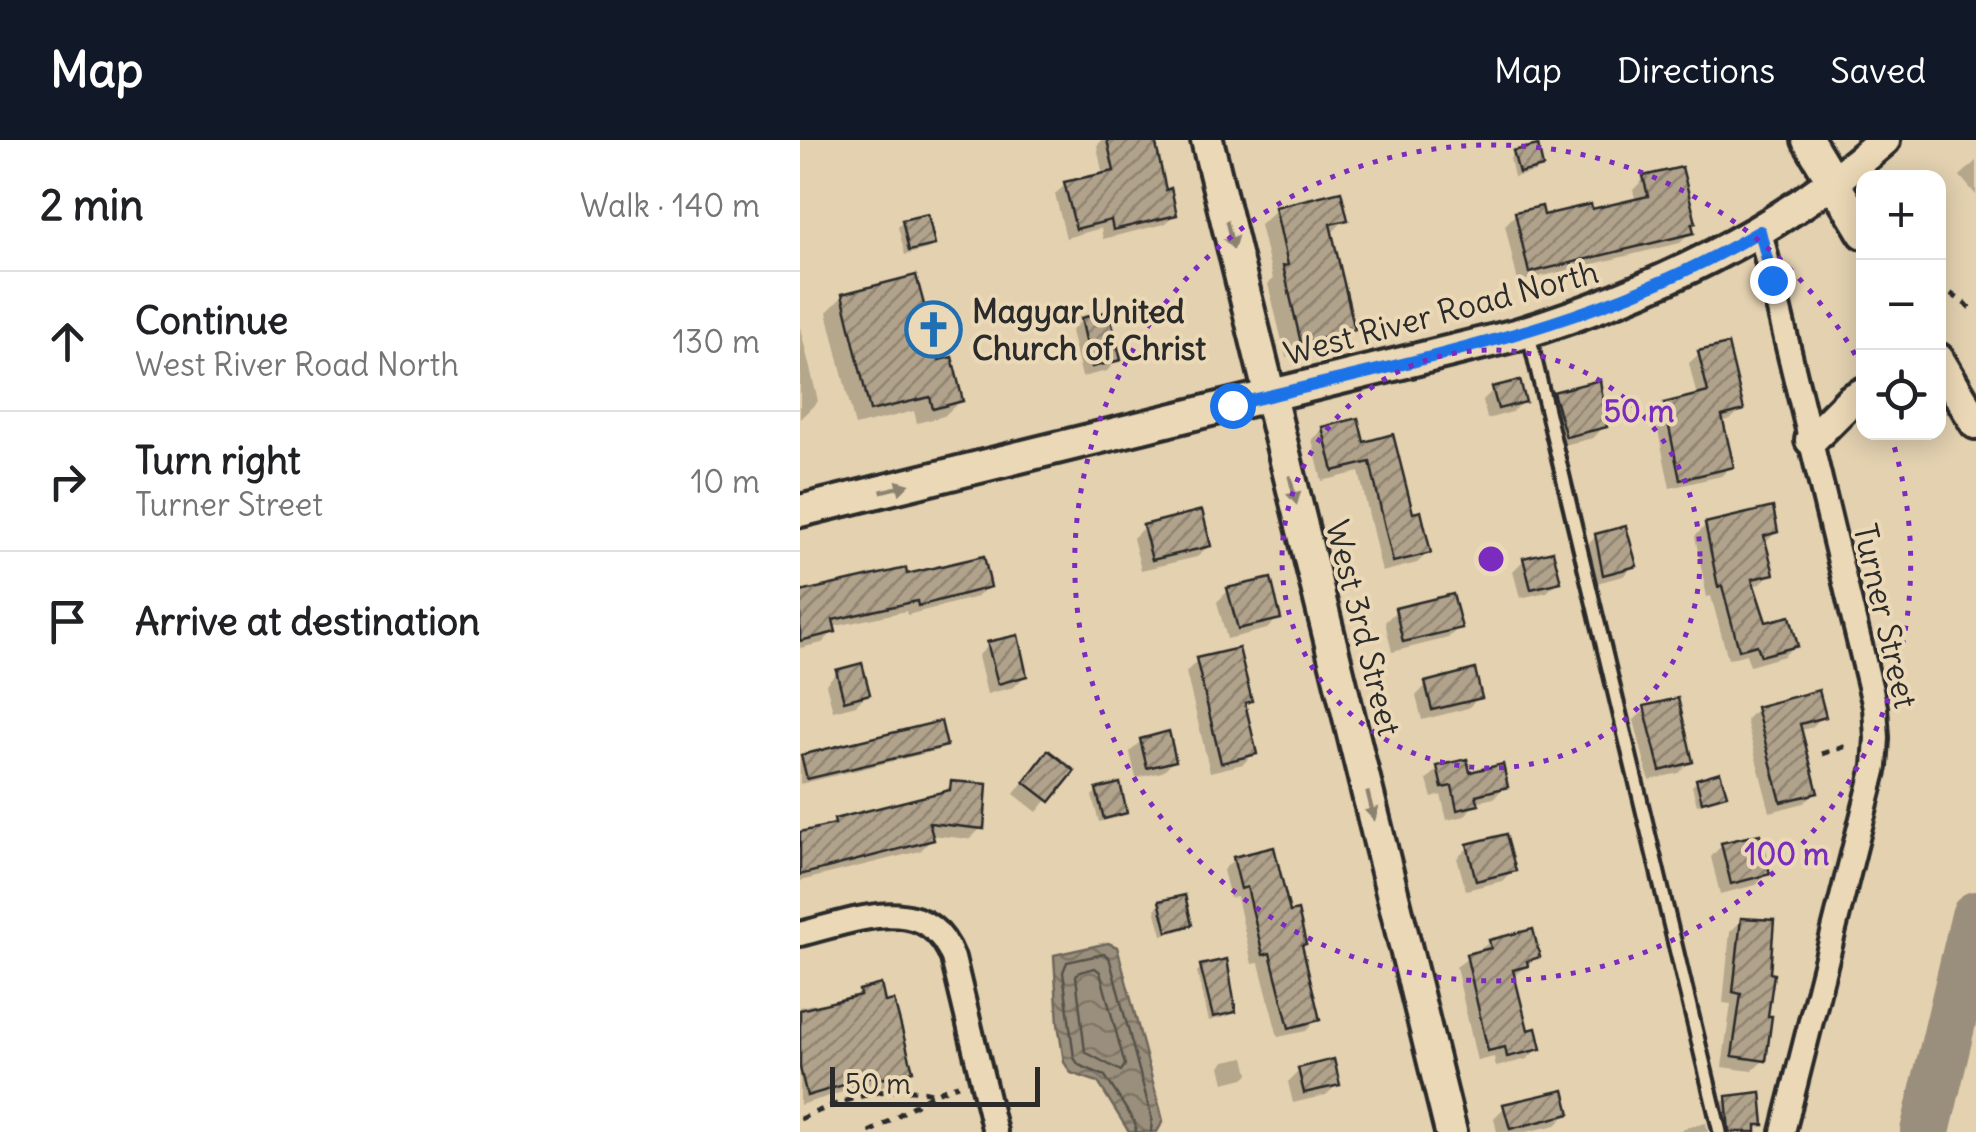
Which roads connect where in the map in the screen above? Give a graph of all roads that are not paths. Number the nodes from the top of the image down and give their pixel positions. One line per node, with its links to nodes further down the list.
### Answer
1 (1207, 140): 9 (main road, West 3rd Street, one-way to 9)
2 (1808, 140): 4 (main road)
3 (1884, 140): 4 (main road, West River Road North)
4 (1834, 183): 5 (main road); 6 (main road, West River Road North)
5 (1856, 220)
6 (1760, 231): 7 (main road, West River Road North); 12 (street, Turner Street)
7 (1528, 331): 9 (main road, West River Road North); 17 (lane)
8 (1946, 376): 11 (main road)
9 (1270, 396): 13 (main road, West River Road North, one-way to 9); 16 (main road, West 3rd Street, one-way to 16)
10 (1856, 397): 12 (main road)
11 (1960, 407)
12 (1811, 440): 18 (street, Turner Street)
13 (800, 511)
14 (800, 934): 15 (street)
15 (995, 1132)
16 (1450, 1132)
17 (1720, 1132)
18 (1784, 1132)

